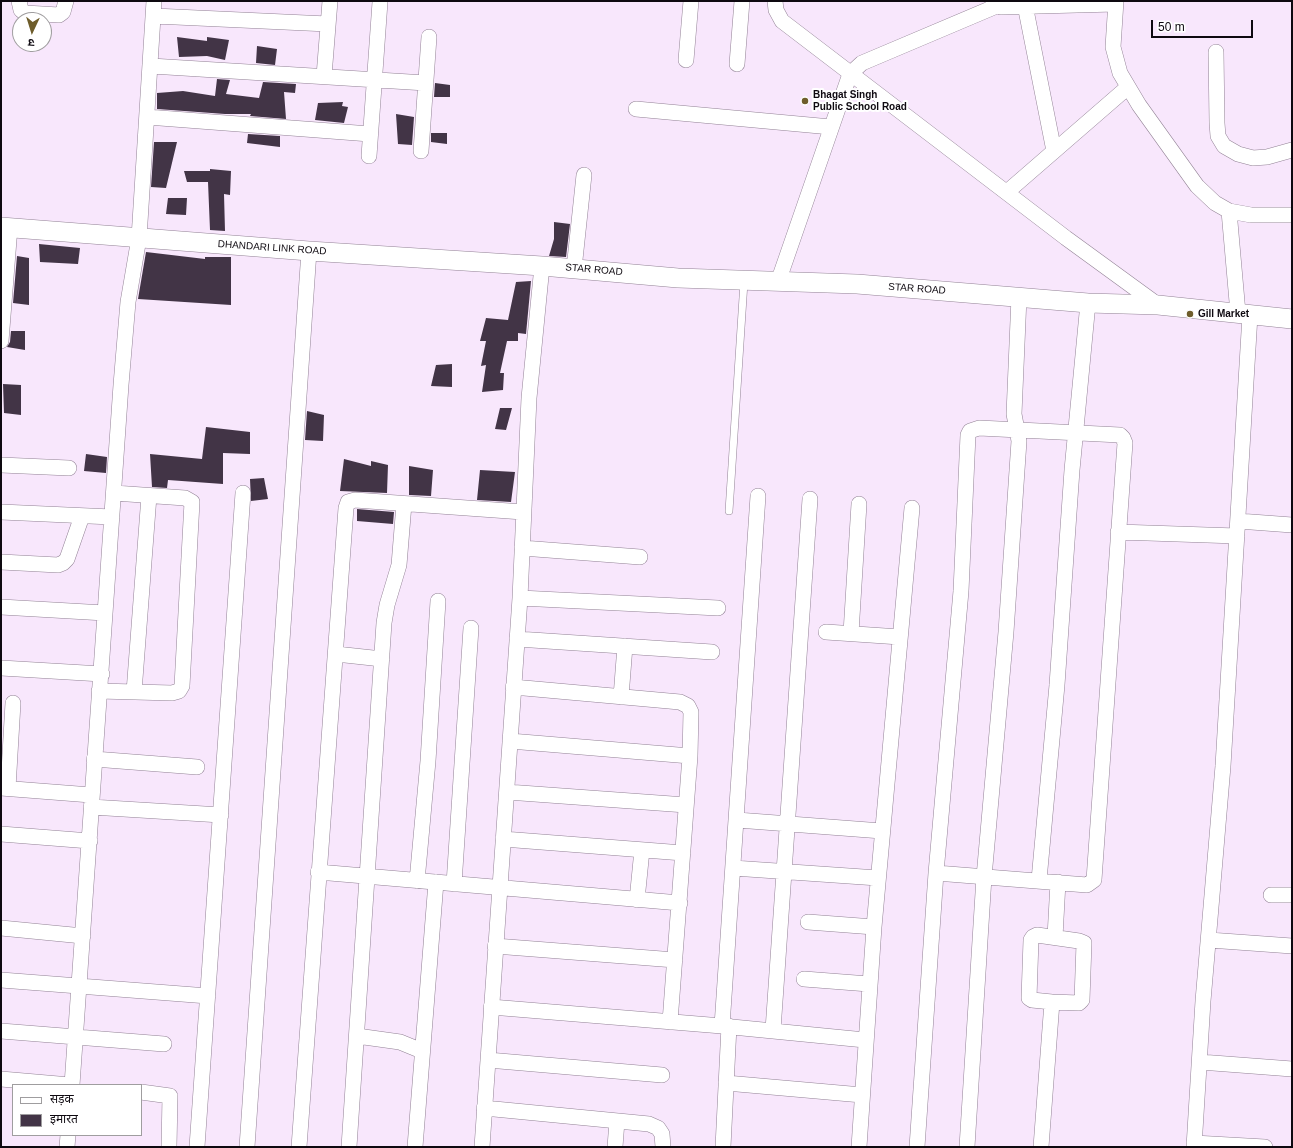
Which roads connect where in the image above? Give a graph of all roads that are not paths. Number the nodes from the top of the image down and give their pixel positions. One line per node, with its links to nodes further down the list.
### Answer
1 (19, 1): 2 (street)
2 (66, 1)
3 (154, 1): 12 (street)
4 (330, 1): 13 (street)
5 (691, 1): 16 (street)
6 (742, 1): 17 (street)
7 (775, 1): 19 (street)
8 (380, 2): 21 (street)
9 (1115, 2): 11 (street); 23 (street)
10 (996, 3): 11 (street); 19 (street)
11 (1025, 5): 30 (street)
12 (154, 16): 13 (street); 18 (street)
13 (328, 24): 20 (street)
14 (429, 37): 22 (street)
15 (1216, 52): 28 (street)
16 (686, 60)
17 (737, 64)
18 (151, 66): 20 (street); 25 (street)
19 (850, 74): 26 (street); 33 (street)
20 (324, 76): 21 (street)
21 (374, 79): 22 (street); 27 (street)
22 (426, 83): 29 (street)
23 (1128, 87): 30 (street); 34 (street)
24 (636, 109): 26 (street)
25 (147, 117): 27 (street); 37 (street)
26 (831, 127): 42 (street)
27 (370, 134): 31 (street)
28 (1292, 150)
29 (421, 151)
30 (1054, 151): 33 (street)
31 (369, 156)
32 (584, 175): 40 (street)
33 (1007, 192): 45 (street)
34 (1229, 211): 35 (street); 46 (street)
35 (1292, 215)
36 (5, 227): 37 (street, DHANDARI LINK ROAD); 48 (street)
37 (139, 238): 38 (street, DHANDARI LINK ROAD); 53 (street)
38 (309, 251): 39 (street, DHANDARI LINK ROAD); 170 (street)
39 (542, 266): 40 (street, STAR ROAD); 63 (street)
40 (574, 269): 41 (street, STAR ROAD)
41 (744, 282): 42 (street, STAR ROAD); 61 (lane)
42 (778, 282): 43 (street, STAR ROAD)
43 (1019, 297): 44 (street, STAR ROAD); 49 (street)
44 (1088, 302): 45 (street, STAR ROAD); 50 (street)
45 (1158, 305): 46 (street, STAR ROAD)
46 (1244, 314): 47 (street, STAR ROAD); 66 (street)
47 (1292, 319)
48 (1, 341)
49 (1016, 429): 50 (street); 114 (street); 116 (street)
50 (1076, 433): 68 (street); 118 (street)
51 (1, 465): 52 (street)
52 (68, 468)
53 (114, 493): 55 (street); 65 (street)
54 (243, 493): 102 (street)
55 (149, 496): 91 (street); 91 (street)
56 (758, 496): 103 (street)
57 (810, 499): 104 (street)
58 (404, 504): 63 (street); 85 (street); 86 (street)
59 (859, 504): 80 (street)
60 (912, 508): 81 (street)
61 (729, 511)
62 (1, 512): 64 (street)
63 (523, 512): 70 (street)
64 (82, 516): 65 (street); 72 (street)
65 (112, 517): 77 (street)
66 (1238, 520): 67 (street); 69 (street)
67 (1292, 524)
68 (1118, 532): 69 (street); 121 (street)
69 (1237, 536): 133 (street)
70 (522, 548): 71 (street); 73 (street)
71 (640, 557)
72 (1, 562)
73 (520, 598): 76 (street); 82 (street)
74 (438, 601): 119 (street)
75 (1, 607): 77 (street)
76 (718, 608)
77 (105, 613): 88 (street)
78 (471, 628): 122 (street)
79 (826, 632): 80 (street)
80 (851, 633): 81 (street)
81 (900, 637): 105 (street)
82 (517, 639): 83 (street); 89 (street)
83 (625, 646): 84 (street); 92 (street)
84 (712, 652)
85 (336, 654): 86 (street); 112 (street)
86 (382, 659): 115 (street)
87 (1, 668): 88 (street)
88 (102, 674): 90 (street)
89 (514, 688): 92 (street); 94 (street)
90 (99, 691): 91 (street); 96 (street)
91 (134, 692)
92 (621, 697): 95 (street)
93 (13, 703): 98 (street)
94 (510, 741): 95 (street); 99 (street)
95 (690, 756): 101 (street)
96 (94, 760): 97 (street); 100 (street)
97 (197, 767)
98 (5, 788): 100 (street)
99 (507, 792): 101 (street); 107 (street)
100 (91, 801): 102 (street); 108 (street)
101 (686, 805): 110 (street)
102 (220, 815): 141 (street)
103 (737, 820): 104 (street); 111 (street)
104 (787, 824): 105 (street); 113 (street)
105 (882, 831): 117 (street)
106 (1, 834): 108 (street)
107 (503, 839): 109 (street); 123 (street)
108 (90, 841): 131 (street)
109 (642, 850): 110 (street); 126 (street)
110 (683, 853): 127 (street)
111 (733, 868): 113 (street); 145 (street)
112 (318, 872): 115 (street); 171 (street)
113 (783, 872): 117 (street); 147 (street)
114 (936, 873): 116 (street); 179 (street)
115 (366, 876): 119 (street); 148 (street)
116 (984, 877): 118 (street); 180 (street)
117 (878, 878): 129 (street)
118 (1039, 880): 121 (street)
119 (417, 881): 120 (street)
120 (436, 882): 122 (street); 152 (street)
121 (1058, 882): 132 (street)
122 (454, 884): 123 (street)
123 (500, 888): 126 (street); 134 (street)
124 (1271, 895): 125 (street)
125 (1292, 895)
126 (637, 900): 127 (street)
127 (680, 903): 136 (street)
128 (808, 922): 129 (street)
129 (874, 927): 139 (street)
130 (1, 928): 131 (street)
131 (83, 936): 140 (street)
132 (1055, 937): 142 (street); 142 (street)
133 (1209, 940): 135 (street); 154 (street)
134 (495, 946): 136 (street); 143 (street)
135 (1292, 946)
136 (675, 960): 144 (street)
137 (804, 979): 139 (street)
138 (1, 980): 140 (street)
139 (869, 984): 150 (street)
140 (78, 987): 141 (street); 149 (street)
141 (208, 996): 169 (street)
142 (1052, 1002): 181 (street)
143 (491, 1007): 144 (street); 153 (street)
144 (670, 1022): 145 (street)
145 (725, 1026): 147 (street); 158 (street)
146 (1, 1030): 149 (street)
147 (773, 1030): 150 (street)
148 (357, 1036): 152 (street); 172 (street)
149 (75, 1037): 151 (street); 160 (street)
150 (865, 1040): 162 (street)
151 (164, 1044)
152 (422, 1051): 173 (street)
153 (488, 1060): 156 (street); 163 (street)
154 (1200, 1062): 155 (street); 166 (street)
155 (1292, 1069)
156 (662, 1075)
157 (1, 1079): 159 (street)
158 (726, 1083): 162 (street); 177 (street)
159 (59, 1084)
160 (71, 1084)
161 (142, 1092): 168 (street)
162 (862, 1095): 178 (street)
163 (484, 1108): 164 (street); 174 (street)
164 (617, 1121): 175 (street); 176 (street)
165 (68, 1136): 167 (street)
166 (1194, 1145): 182 (street)
167 (67, 1147)
168 (168, 1147)
169 (197, 1147)
170 (247, 1147)
171 (299, 1147)
172 (349, 1147)
173 (415, 1147)
174 (482, 1147)
175 (615, 1147)
176 (663, 1147)
177 (723, 1147)
178 (859, 1147)
179 (917, 1147)
180 (967, 1147)
181 (1041, 1147)
182 (1265, 1147)

